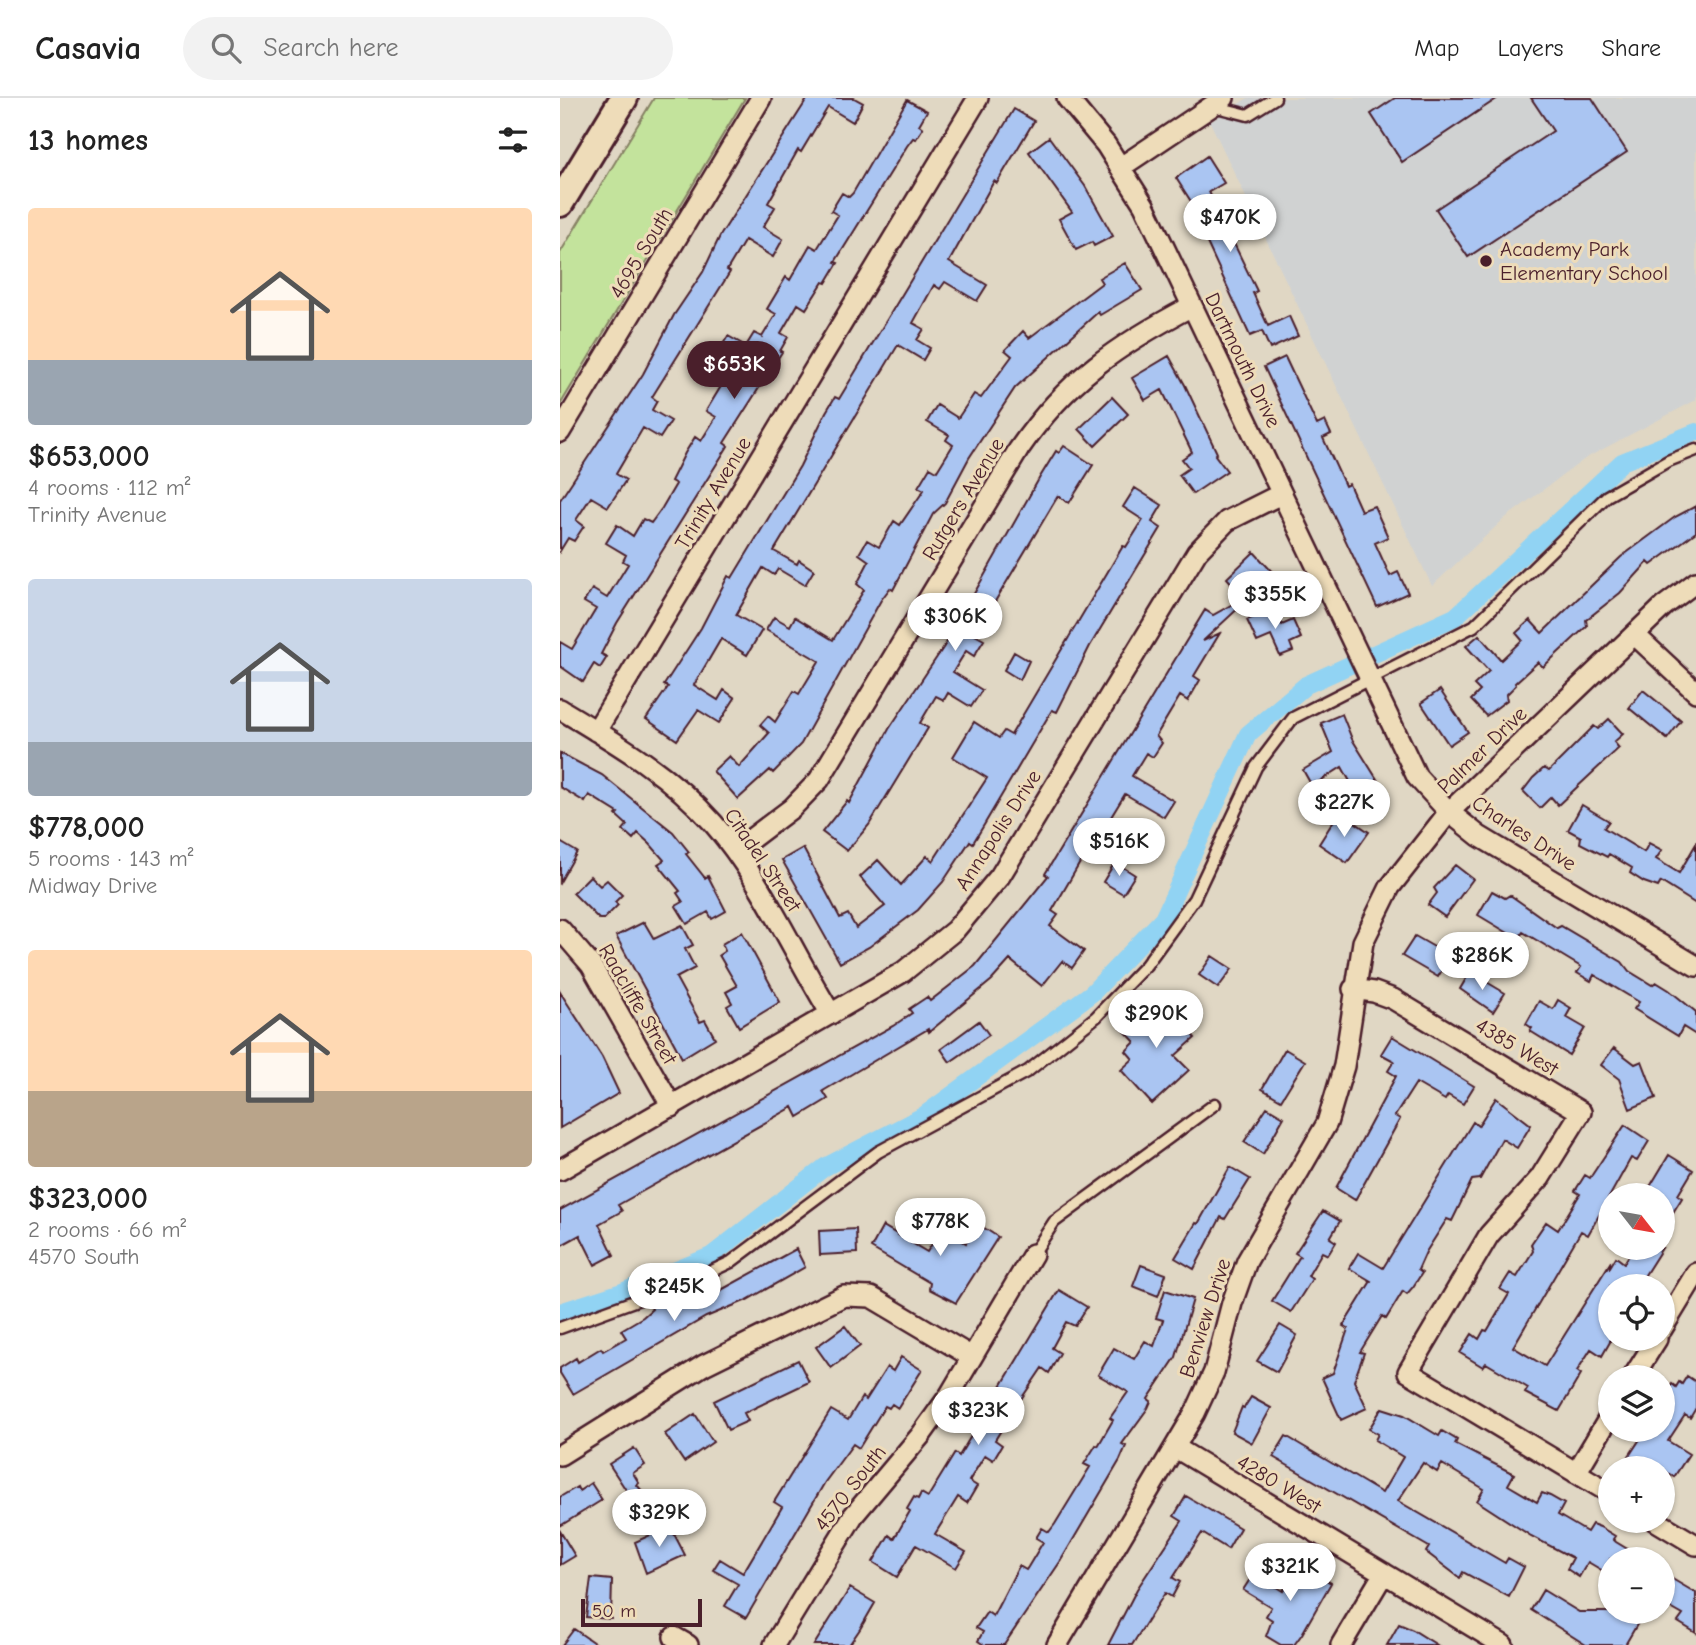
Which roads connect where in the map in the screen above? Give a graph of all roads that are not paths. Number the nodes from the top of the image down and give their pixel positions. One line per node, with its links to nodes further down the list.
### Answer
1 (624, 98): 8 (main road)
2 (761, 98): 10 (street, 4695 South)
3 (978, 98): 19 (street, Trinity Avenue)
4 (1067, 98): 7 (street, Dartmouth Drive)
5 (1275, 98): 6 (lane)
6 (1218, 102): 7 (street)
7 (1121, 167): 9 (street, Dartmouth Drive)
8 (560, 203)
9 (1192, 306): 12 (street, Dartmouth Drive); 21 (street, Rutgers Avenue)
10 (560, 432)
11 (1696, 450): 16 (lane)
12 (1281, 494): 15 (street, Dartmouth Drive); 25 (street, Annapolis Drive)
13 (1696, 582): 14 (street, Palmer Drive)
14 (1635, 635): 17 (street); 20 (street, Palmer Drive)
15 (1356, 654): 16 (street, Charles Drive)
16 (1367, 676): 20 (street, Charles Drive); 32 (lane)
17 (1696, 692)
18 (560, 709): 19 (street, Citadel Street)
19 (596, 731): 21 (street, Citadel Street)
20 (1449, 812): 23 (street, Charles Drive); 24 (street, Palmer Drive)
21 (735, 851): 25 (street, Citadel Street)
22 (560, 929): 27 (street, Radcliffe Street)
23 (1696, 966)
24 (1353, 989): 35 (street, Benview Drive); 37 (street, 4385 West)
25 (831, 1014): 27 (street, Annapolis Drive)
26 (1215, 1104): 29 (lane)
27 (672, 1107): 28 (street, Annapolis Drive)
28 (560, 1170)
29 (1033, 1254): 33 (street, 4570 South)
30 (1696, 1273): 31 (street)
31 (1675, 1308)
32 (560, 1328)
33 (972, 1357): 36 (street); 42 (street, 4570 South)
34 (1598, 1436): 37 (street)
35 (1176, 1448): 41 (street, 4280 West); 43 (street, Benview Drive)
36 (560, 1455)
37 (1576, 1473): 38 (street)
38 (1598, 1486)
39 (1675, 1532): 40 (street)
40 (1696, 1545)
41 (1384, 1573): 44 (street); 45 (street, 4280 West)
42 (774, 1645)
43 (1057, 1645)
44 (1341, 1645)
45 (1503, 1645)

